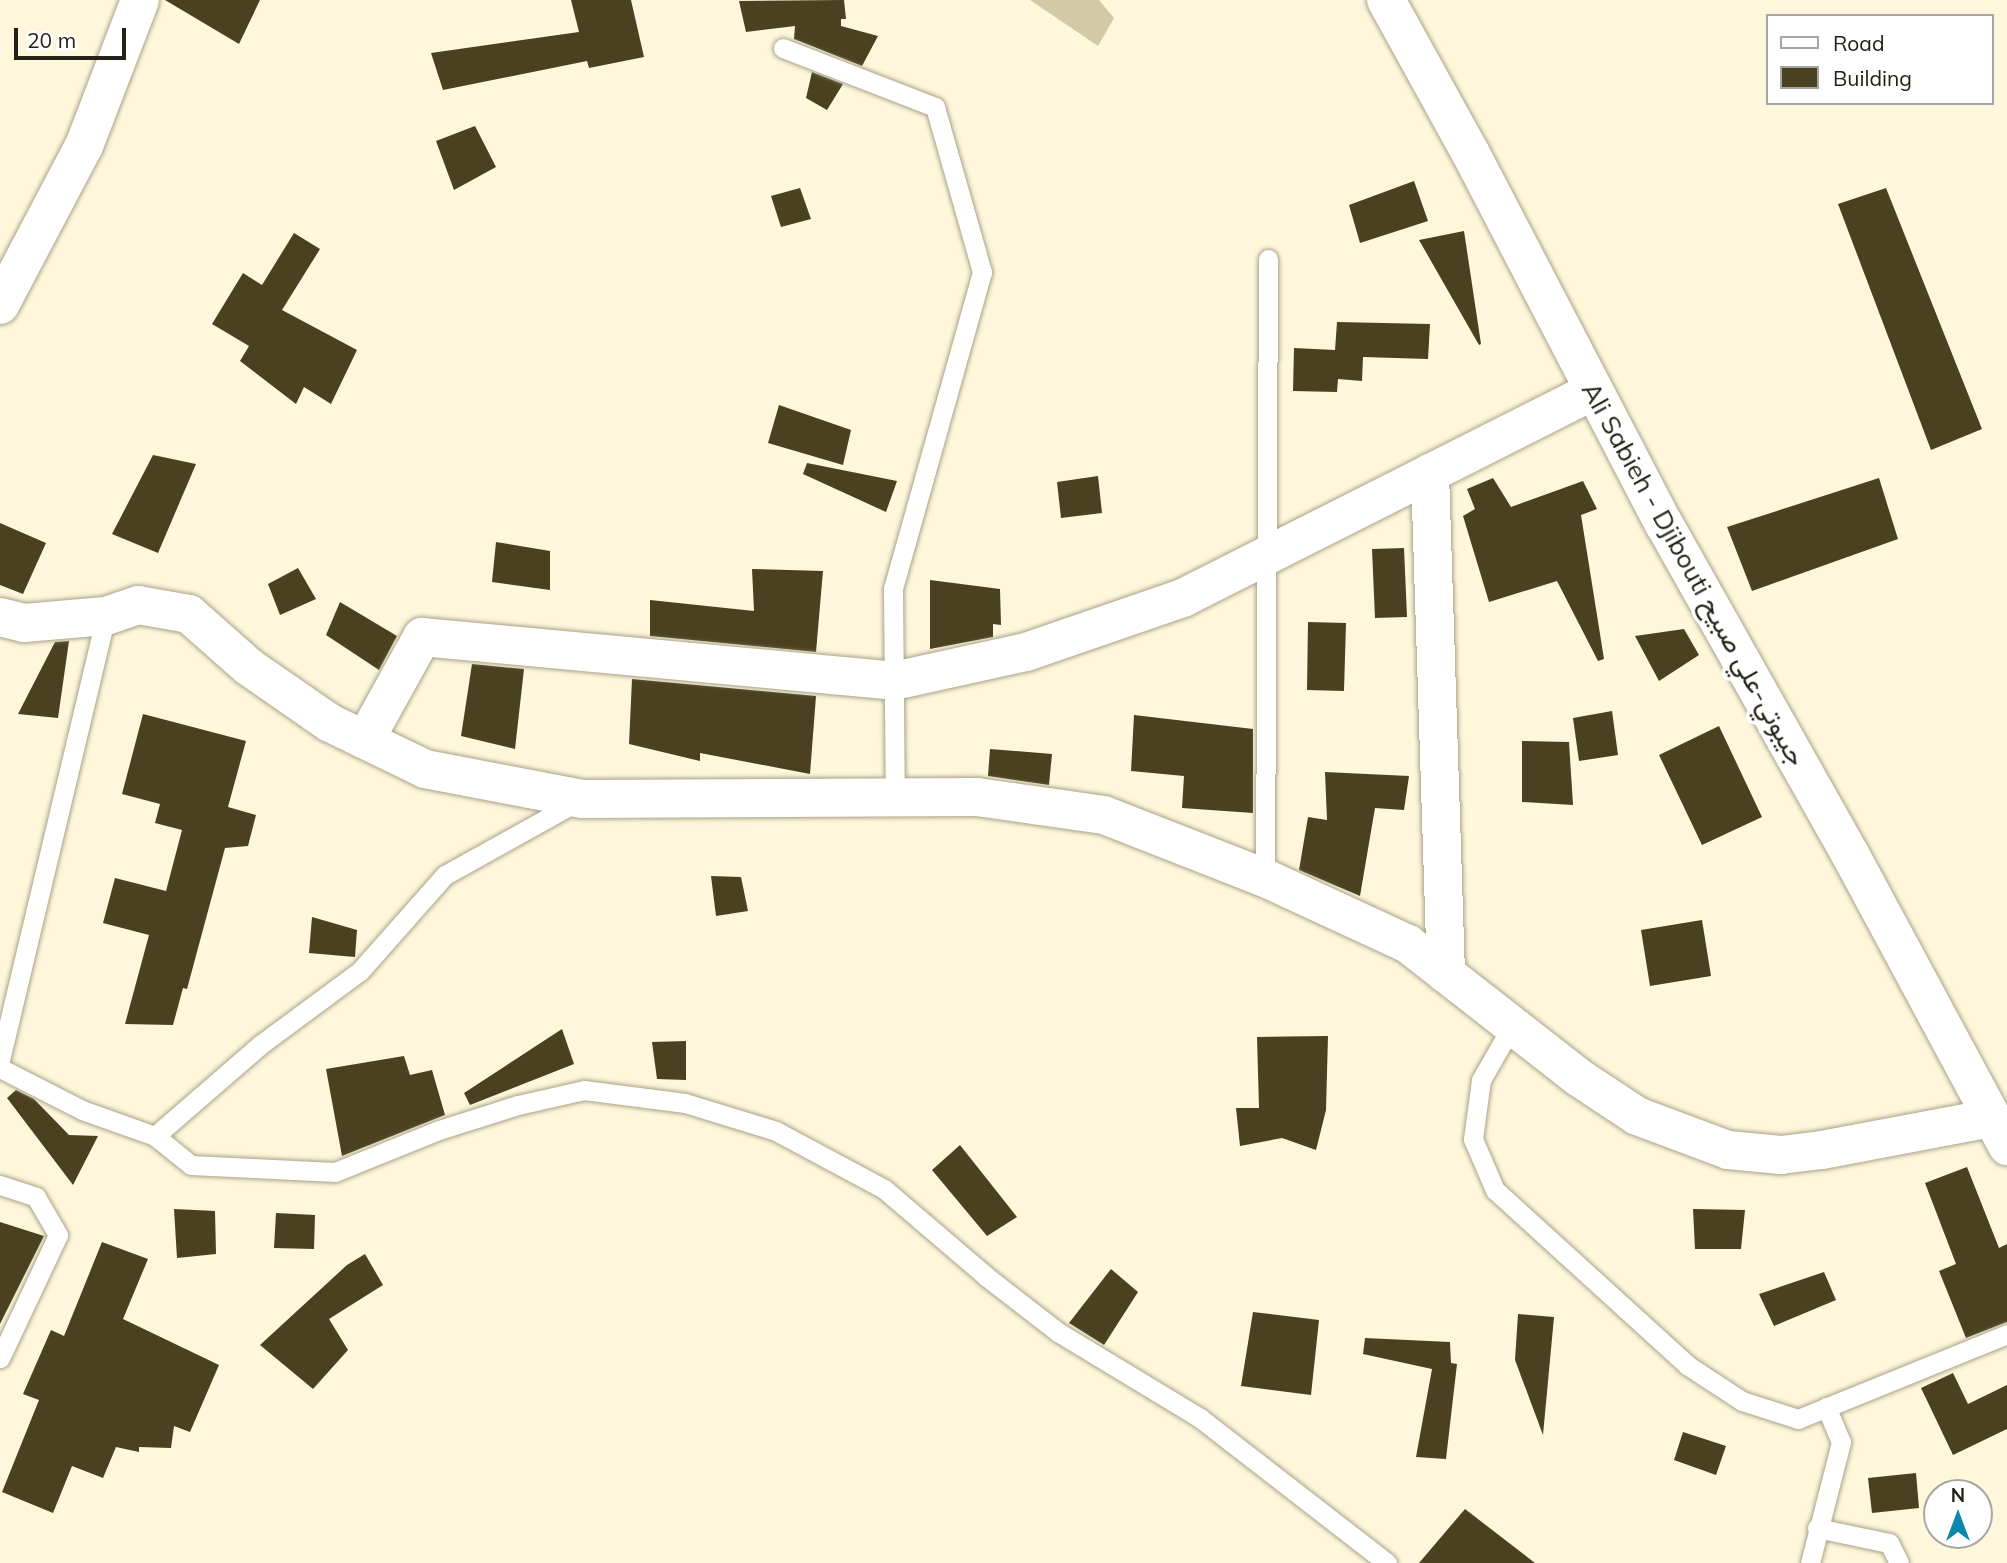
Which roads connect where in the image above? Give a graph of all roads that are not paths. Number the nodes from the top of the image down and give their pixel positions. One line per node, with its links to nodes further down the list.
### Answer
1 (140, 0): 5 (street)
2 (1385, 0): 6 (street, Ali Sabieh - Djibouti جيبوتي-علي صبيح)
3 (783, 48): 11 (lane)
4 (1268, 259): 8 (lane)
5 (0, 305)
6 (1592, 391): 7 (street); 20 (street, Ali Sabieh - Djibouti جيبوتي-علي صبيح)
7 (1430, 473): 8 (street); 16 (street)
8 (1267, 555): 11 (street); 15 (lane)
9 (106, 616): 10 (street); 12 (street); 18 (lane)
10 (0, 617)
11 (894, 681): 12 (street); 13 (lane)
12 (365, 740): 14 (street)
13 (895, 797): 14 (street); 15 (street)
14 (582, 799): 21 (lane)
15 (1265, 878): 16 (street)
16 (1446, 974): 17 (street)
17 (1512, 1026): 20 (street); 25 (lane)
18 (0, 1060)
19 (0, 1068): 21 (lane)
20 (1999, 1132)
21 (155, 1136): 27 (lane)
22 (0, 1185): 24 (lane)
23 (2007, 1334): 25 (lane)
24 (0, 1358)
25 (1826, 1408): 26 (lane)
26 (1817, 1528): 28 (lane); 29 (lane)
27 (1387, 1563)
28 (1810, 1563)
29 (1899, 1563)

